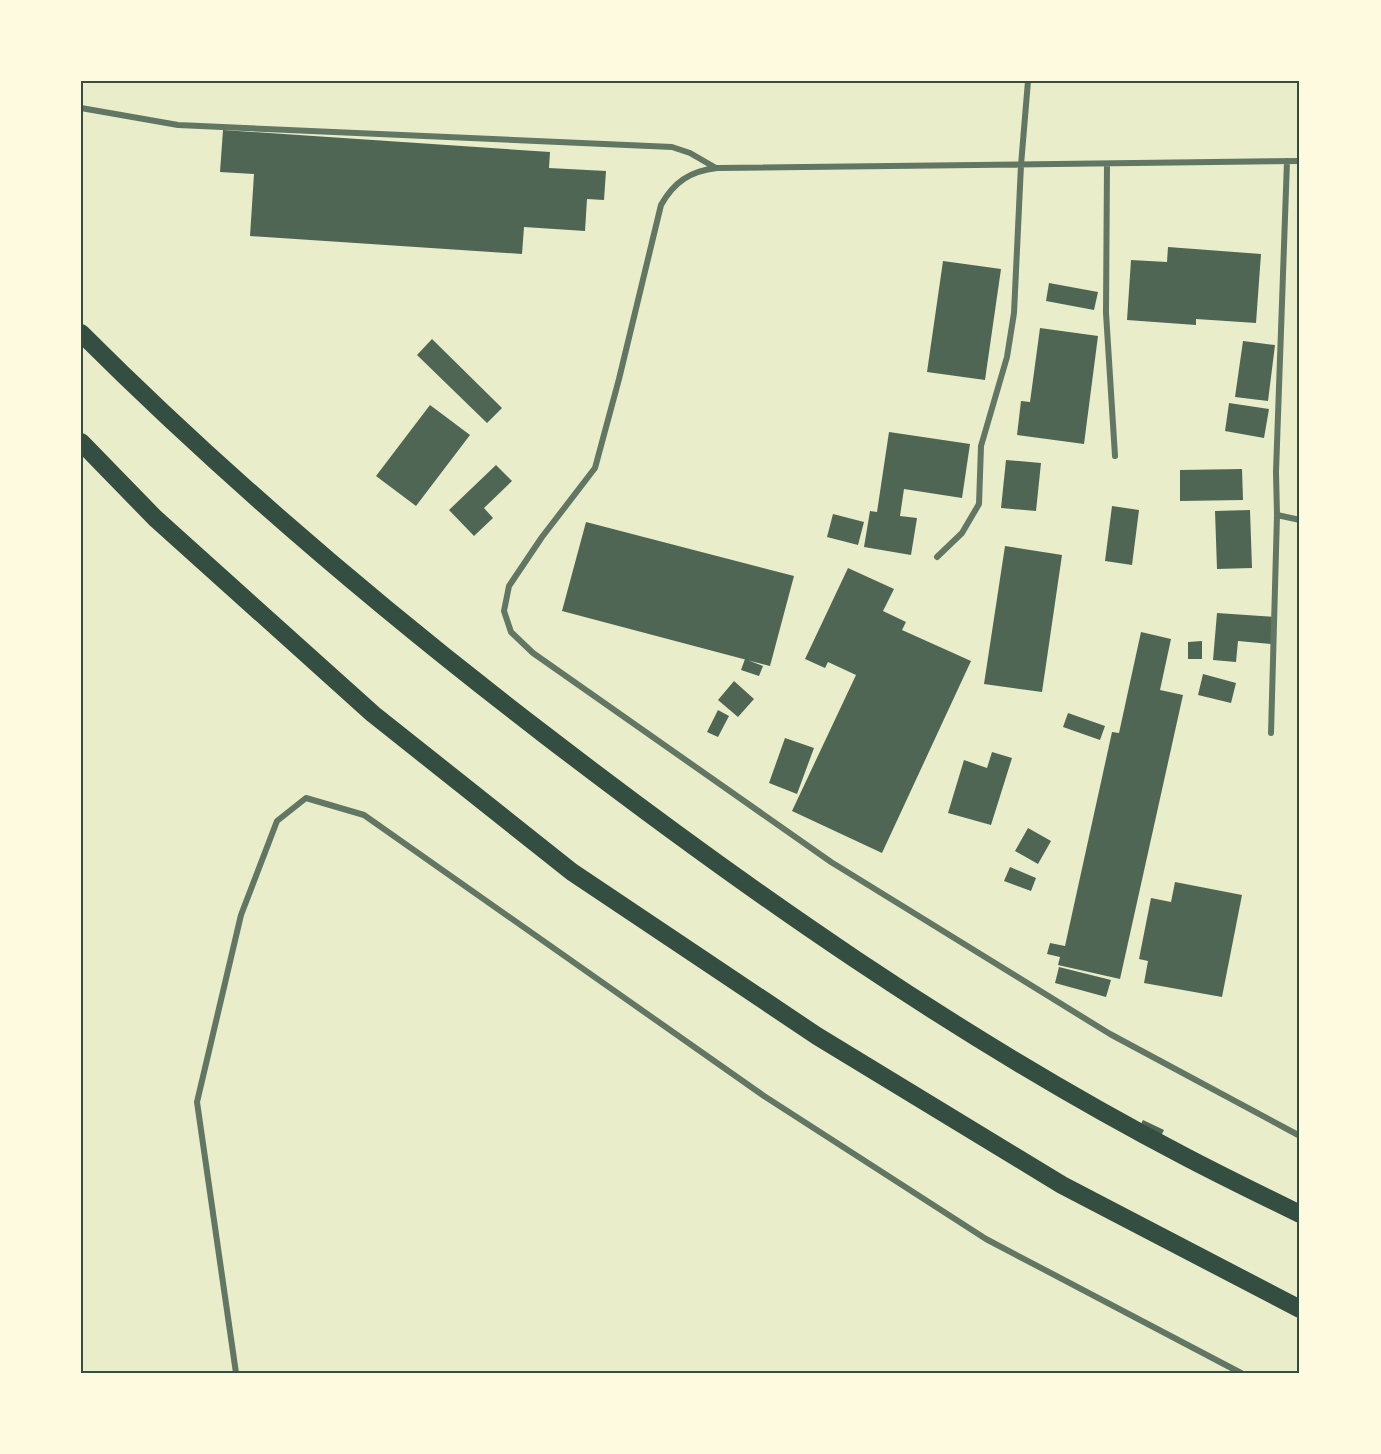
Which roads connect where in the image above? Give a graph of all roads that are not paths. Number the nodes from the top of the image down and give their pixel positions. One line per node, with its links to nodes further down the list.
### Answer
1 (1028, 81): 6 (street)
2 (81, 108): 7 (street)
3 (1287, 161): 4 (street); 5 (street); 11 (street)
4 (1300, 161)
5 (1107, 164): 6 (street); 10 (street)
6 (1021, 165): 7 (street); 13 (street)
7 (717, 168): 15 (street)
8 (81, 333): 16 (highway)
9 (81, 442): 17 (highway)
10 (1115, 456)
11 (1277, 516): 12 (street); 14 (street)
12 (1300, 520)
13 (937, 557)
14 (1271, 733)
15 (1300, 1136)
16 (1300, 1214)
17 (1300, 1309)
18 (236, 1373): 19 (street)
19 (1241, 1373)

